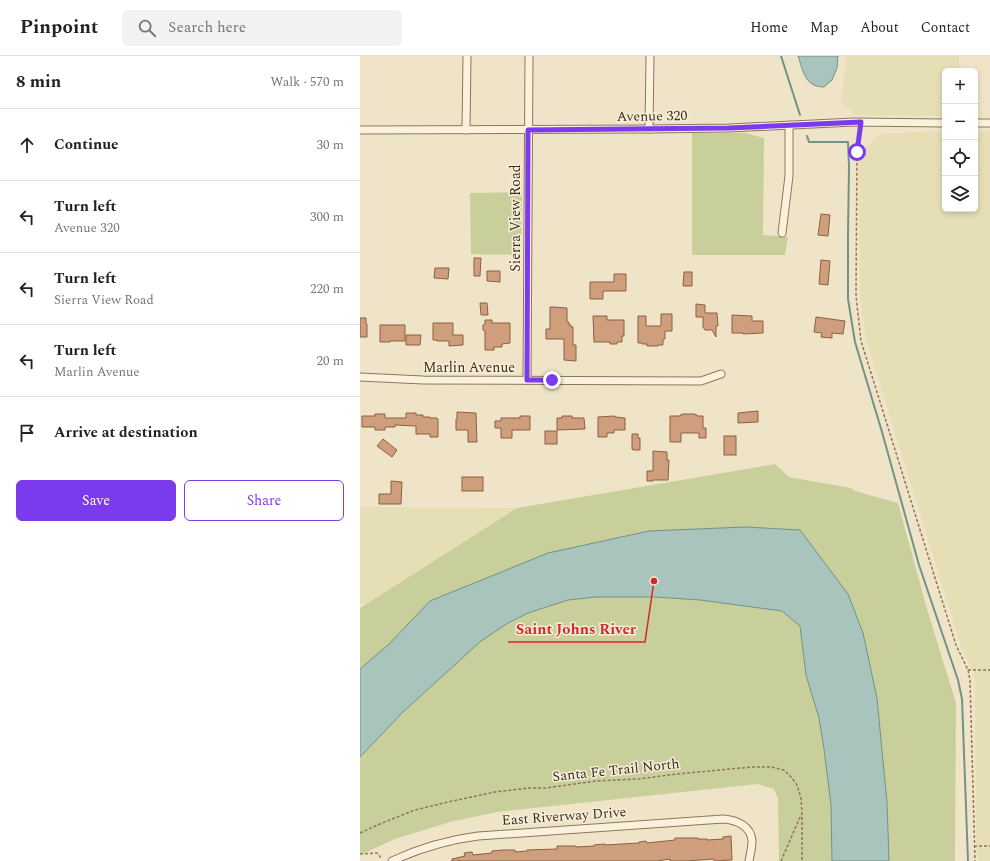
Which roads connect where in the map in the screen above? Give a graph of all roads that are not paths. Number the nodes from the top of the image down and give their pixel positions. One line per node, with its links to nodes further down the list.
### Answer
1 (467, 56): 10 (street)
2 (529, 56): 11 (street, Sierra View Road)
3 (650, 56): 8 (street)
4 (942, 123): 7 (street, Avenue 320)
5 (978, 123): 6 (street)
6 (990, 123)
7 (790, 125): 8 (street, Avenue 320); 12 (street)
8 (649, 129): 11 (street, Avenue 320)
9 (360, 130): 10 (street, Avenue 320)
10 (466, 130): 11 (street, Avenue 320)
11 (528, 130): 15 (street, Sierra View Road)
12 (782, 233)
13 (721, 374): 15 (street, Marlin Avenue)
14 (360, 377): 15 (street, Marlin Avenue)
15 (527, 380)
16 (392, 861): 17 (street, East Riverway Drive)
17 (749, 861)

